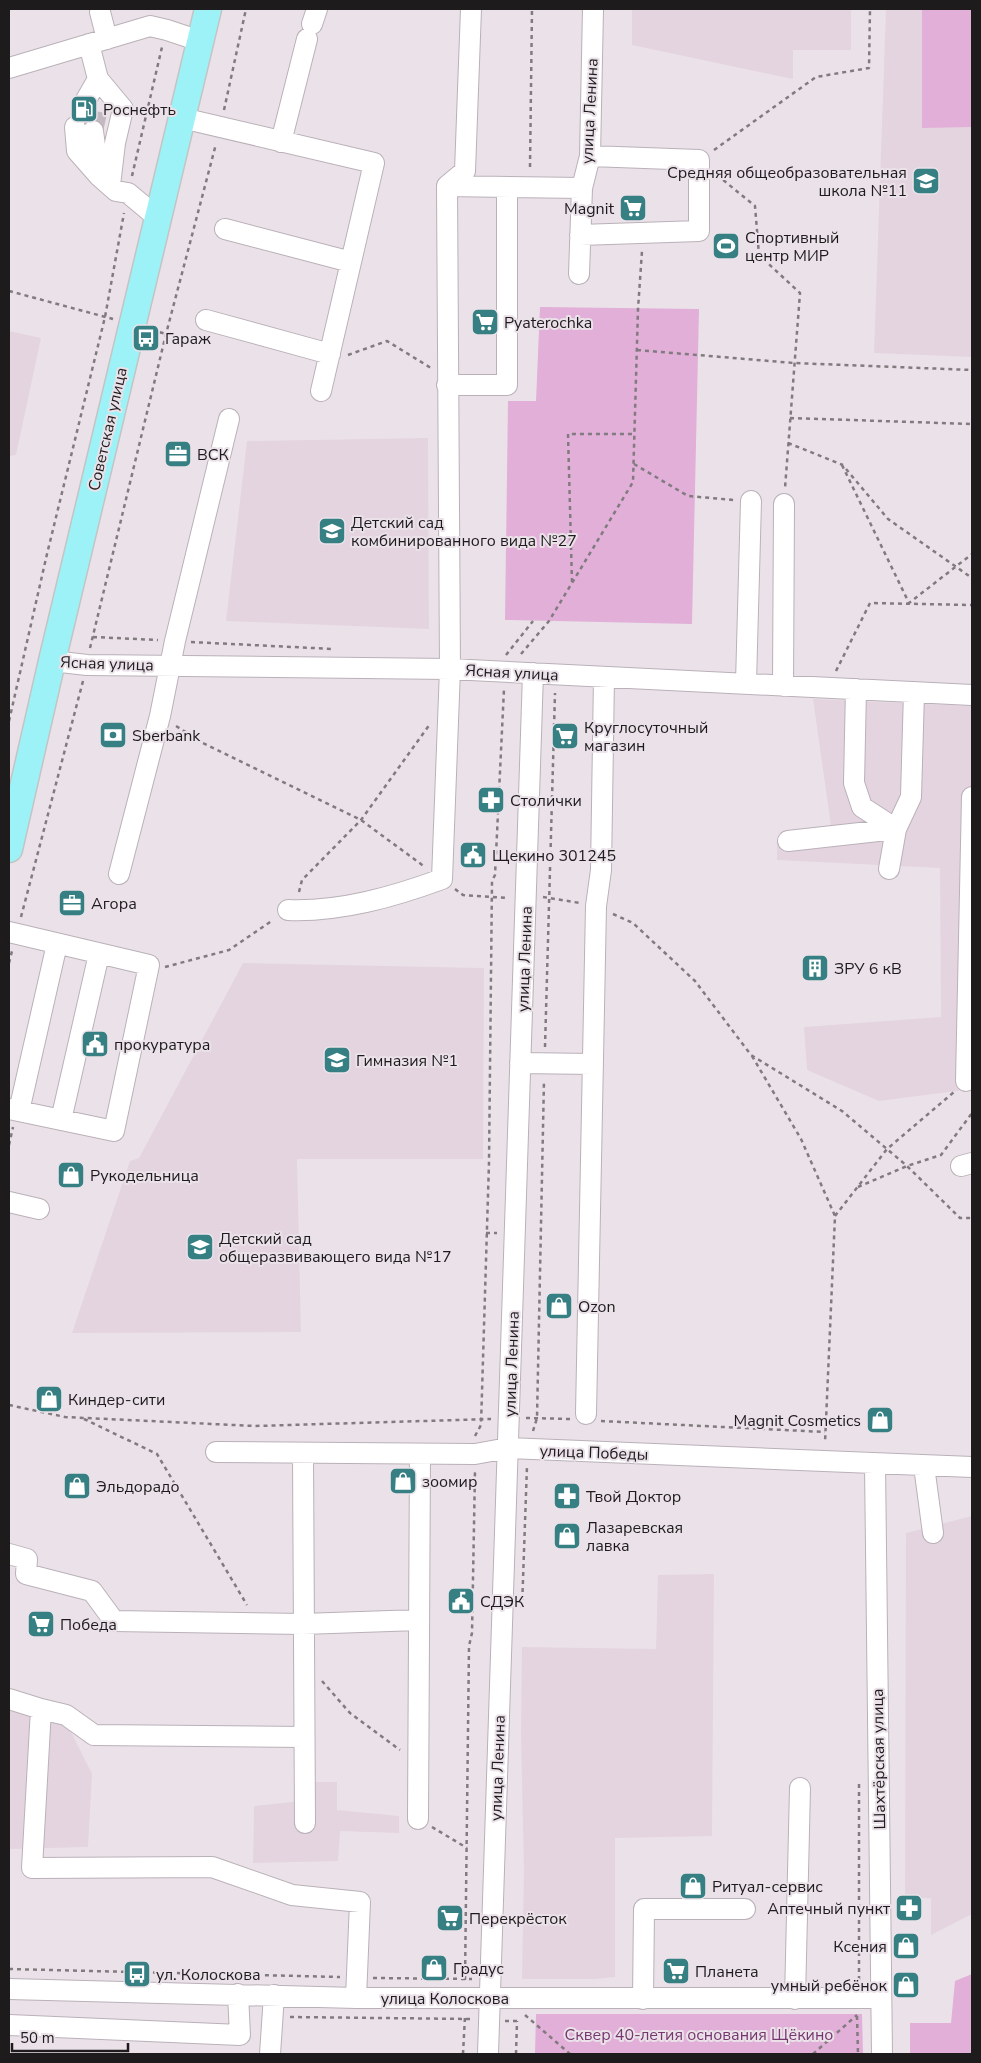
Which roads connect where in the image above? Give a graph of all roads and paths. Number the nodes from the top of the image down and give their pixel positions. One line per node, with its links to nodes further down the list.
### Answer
1 (208, 9): 10 (main road, Советская улица)
2 (246, 9): 16 (path)
3 (472, 9): 23 (street)
4 (532, 9): 21 (path)
5 (593, 9): 19 (street, улица Ленина)
6 (870, 9): 20 (path)
7 (100, 12): 11 (street)
8 (312, 24): 18 (street)
9 (167, 30): 10 (street); 11 (street); 22 (path)
10 (200, 41): 15 (main road, Советская улица)
11 (98, 42): 12 (street); 13 (street)
12 (9, 68)
13 (98, 80): 14 (street); 22 (street)
14 (90, 106)
15 (182, 118): 16 (street); 26 (main road, Советская улица)
16 (220, 127): 18 (street); 59 (path)
17 (84, 129): 22 (street)
18 (281, 142): 30 (street)
19 (590, 156): 20 (street); 25 (street, улица Ленина)
20 (700, 160): 28 (street); 37 (path)
21 (530, 167)
22 (112, 185): 26 (street); 33 (path)
23 (447, 186): 24 (street); 39 (street)
24 (507, 187): 25 (street); 39 (street)
25 (582, 188): 29 (street, улица Ленина)
26 (158, 218): 58 (main road, Советская улица)
27 (225, 229): 30 (street)
28 (644, 233): 29 (street); 35 (path)
29 (580, 234): 31 (street, улица Ленина)
30 (351, 262): 36 (street)
31 (579, 274)
32 (9, 291): 33 (path)
33 (105, 317): 73 (path)
34 (206, 320): 36 (street)
35 (637, 350): 37 (path); 44 (path)
36 (329, 358): 39 (path); 40 (street)
37 (794, 363): 38 (path); 41 (path)
38 (972, 370)
39 (447, 382): 62 (street)
40 (321, 391)
41 (790, 418): 43 (path); 45 (path)
42 (228, 419): 61 (street)
43 (972, 424)
44 (634, 434): 46 (path); 53 (path)
45 (788, 443): 47 (path); 49 (path)
46 (634, 464): 48 (path); 53 (path)
47 (842, 465): 51 (path); 54 (path)
48 (750, 501): 67 (street)
49 (784, 504): 68 (street)
50 (972, 554): 51 (path)
51 (956, 567): 52 (path); 54 (path)
52 (972, 578)
53 (572, 584): 57 (path)
54 (909, 603): 55 (path); 63 (path)
55 (972, 605)
56 (533, 621): 60 (path)
57 (518, 657)
58 (52, 661): 59 (street, Ясная улица); 79 (main road, Советская улица)
59 (87, 664): 61 (street, Ясная улица); 88 (path)
60 (505, 664): 62 (street, Ясная улица); 64 (street, Ясная улица); 84 (path)
61 (171, 665): 62 (street, Ясная улица); 72 (street)
62 (450, 670): 82 (street)
63 (836, 672)
64 (533, 673): 65 (street, Ясная улица); 85 (street, улица Ленина)
65 (556, 674): 66 (street, Ясная улица); 83 (path)
66 (604, 677): 67 (street, Ясная улица); 86 (street)
67 (746, 684): 68 (street, Ясная улица)
68 (783, 686): 69 (street, Ясная улица)
69 (856, 689): 70 (street, Ясная улица); 77 (street)
70 (914, 692): 71 (street, Ясная улица); 77 (street)
71 (972, 694)
72 (160, 716): 76 (path); 81 (street)
73 (9, 721)
74 (431, 722): 76 (path)
75 (972, 797): 97 (street)
76 (361, 820): 82 (path); 87 (path)
77 (896, 829): 78 (street); 80 (street)
78 (788, 841)
79 (9, 850)
80 (889, 869)
81 (119, 874)
82 (442, 879): 84 (path); 87 (street)
83 (549, 897): 85 (path); 86 (path); 95 (path)
84 (492, 898): 85 (path); 113 (path)
85 (526, 898): 94 (street, улица Ленина)
86 (596, 906): 93 (path); 96 (street)
87 (288, 910): 92 (path)
88 (13, 933): 89 (street); 91 (path)
89 (57, 944): 90 (street); 98 (street)
90 (99, 954): 92 (street); 100 (street)
91 (9, 963)
92 (149, 965): 100 (street)
93 (751, 1055): 101 (path); 106 (path)
94 (520, 1063): 95 (street); 110 (street, улица Ленина)
95 (544, 1063): 96 (street); 111 (path)
96 (593, 1064): 112 (street)
97 (966, 1081): 101 (path)
98 (14, 1110): 100 (street)
99 (972, 1113): 102 (path)
100 (61, 1120)
101 (887, 1149): 102 (path); 103 (path)
102 (907, 1166): 103 (path); 107 (path)
103 (857, 1187): 106 (path)
104 (9, 1202): 105 (street)
105 (39, 1209)
106 (835, 1216): 114 (path)
107 (972, 1218)
108 (9, 1406): 109 (path)
109 (82, 1418): 113 (path); 127 (path)
110 (509, 1418): 111 (path); 113 (path); 119 (street, улица Ленина)
111 (537, 1418): 112 (path); 120 (path)
112 (587, 1418): 114 (path)
113 (481, 1419): 118 (path)
114 (826, 1432): 121 (path)
115 (216, 1452): 116 (street, улица Победы)
116 (303, 1454): 117 (street, улица Победы); 130 (street)
117 (420, 1454): 118 (street, улица Победы); 129 (street)
118 (475, 1454): 119 (street, улица Победы); 140 (path)
119 (507, 1457): 120 (street, улица Победы); 120 (path); 148 (street, улица Ленина)
120 (528, 1458): 121 (street, улица Победы); 128 (path)
121 (824, 1462): 122 (street, улица Победы)
122 (876, 1464): 123 (street, улица Победы); 147 (street, Шахтёрская улица)
123 (924, 1466): 124 (street, улица Победы); 125 (street)
124 (972, 1467)
125 (934, 1533)
126 (9, 1554): 130 (street)
127 (248, 1606)
128 (522, 1614)
129 (419, 1620): 130 (street); 135 (street)
130 (303, 1624): 131 (street)
131 (303, 1660): 134 (street); 135 (path)
132 (9, 1699): 133 (street)
133 (41, 1709): 134 (street); 145 (street)
134 (304, 1737): 139 (street)
135 (418, 1764): 138 (street)
136 (860, 1779): 152 (path)
137 (800, 1788): 150 (street)
138 (418, 1818): 140 (path)
139 (306, 1823)
140 (467, 1848): 146 (path)
141 (745, 1909): 149 (street)
142 (9, 1989): 143 (street, улица Колоскова)
143 (238, 1994): 144 (street, улица Колоскова); 153 (street)
144 (274, 1995): 145 (street, улица Колоскова); 154 (street)
145 (356, 1998): 146 (street, улица Колоскова)
146 (465, 1998): 148 (street, улица Колоскова); 155 (path)
147 (881, 1998): 152 (street, улица Колоскова); 161 (street, Шахтёрская улица)
148 (490, 1999): 151 (street, улица Колоскова); 156 (street, улица Ленина)
149 (644, 1999): 150 (street, улица Колоскова); 151 (street, улица Колоскова)
150 (796, 1999): 152 (street, улица Колоскова)
151 (516, 2003): 157 (path); 158 (path)
152 (858, 2007): 159 (path); 160 (path)
153 (9, 2025)
154 (270, 2054)
155 (463, 2054)
156 (488, 2054)
157 (516, 2054)
158 (570, 2054)
159 (813, 2054)
160 (858, 2054)
161 (882, 2054)

